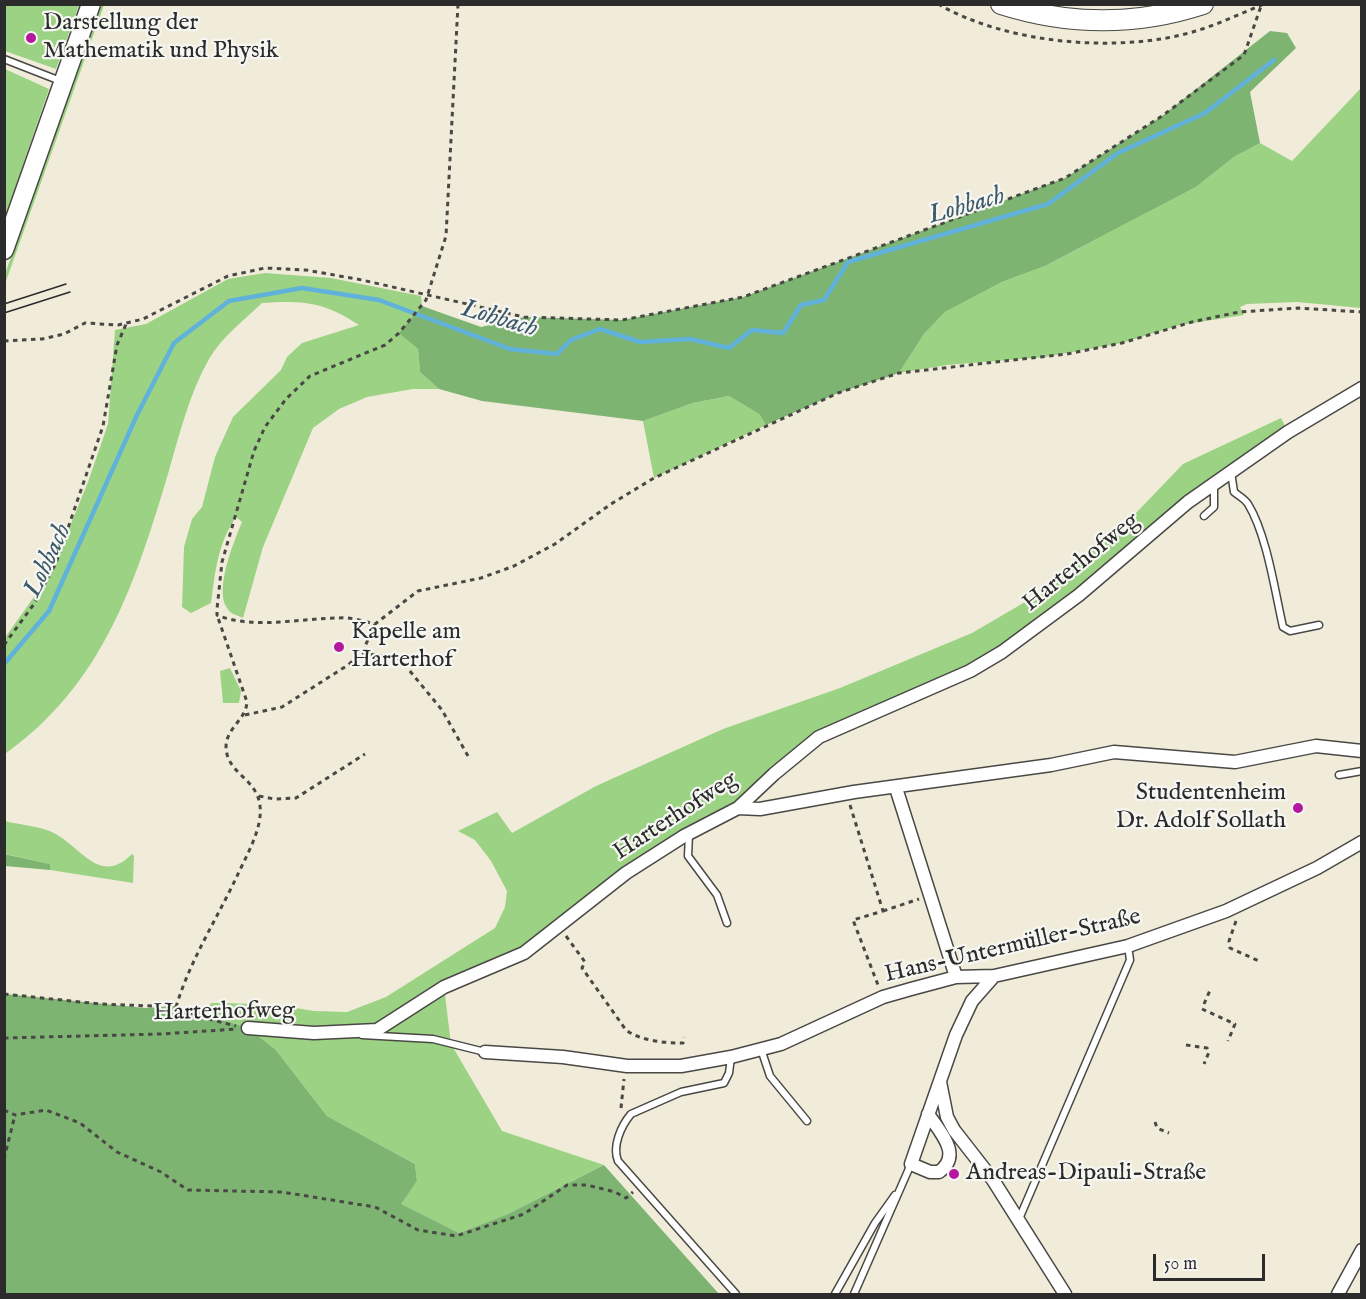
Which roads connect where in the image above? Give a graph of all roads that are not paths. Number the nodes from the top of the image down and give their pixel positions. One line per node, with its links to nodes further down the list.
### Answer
1 (91, 4): 5 (street)
2 (1001, 4): 3 (main road)
3 (1203, 4)
4 (4, 59): 5 (lane)
5 (63, 82): 6 (street)
6 (4, 250)
7 (1362, 388): 8 (street, Harterhofweg)
8 (1231, 471): 9 (street, Harterhofweg); 11 (lane)
9 (1214, 483): 10 (lane); 16 (street, Harterhofweg)
10 (1204, 516)
11 (1319, 625)
12 (1362, 751): 15 (street)
13 (1362, 771): 14 (lane)
14 (1339, 775)
15 (896, 788): 16 (street); 22 (street)
16 (738, 808): 17 (street, Harterhofweg)
17 (690, 833): 19 (lane); 24 (street, Harterhofweg)
18 (1362, 842): 20 (street, Hans-Untermüller-Straße)
19 (727, 923)
20 (1128, 946): 21 (street, Hans-Untermüller-Straße); 33 (lane)
21 (994, 976): 22 (street, Hans-Untermüller-Straße); 28 (street)
22 (956, 977): 25 (street, Hans-Untermüller-Straße)
23 (248, 1028): 24 (street, Harterhofweg)
24 (353, 1033): 26 (lane)
25 (761, 1049): 27 (street, Hans-Untermüller-Straße); 30 (lane)
26 (485, 1052): 27 (street, Hans-Untermüller-Straße)
27 (731, 1057): 35 (lane)
28 (939, 1081): 29 (street); 33 (street)
29 (928, 1114): 31 (street); 31 (street)
30 (807, 1121)
31 (911, 1164): 32 (lane)
32 (897, 1193): 36 (lane); 37 (lane)
33 (1018, 1220): 38 (street)
34 (1362, 1250): 39 (street)
35 (736, 1294)
36 (835, 1294)
37 (854, 1294)
38 (1065, 1294)
39 (1338, 1294)

